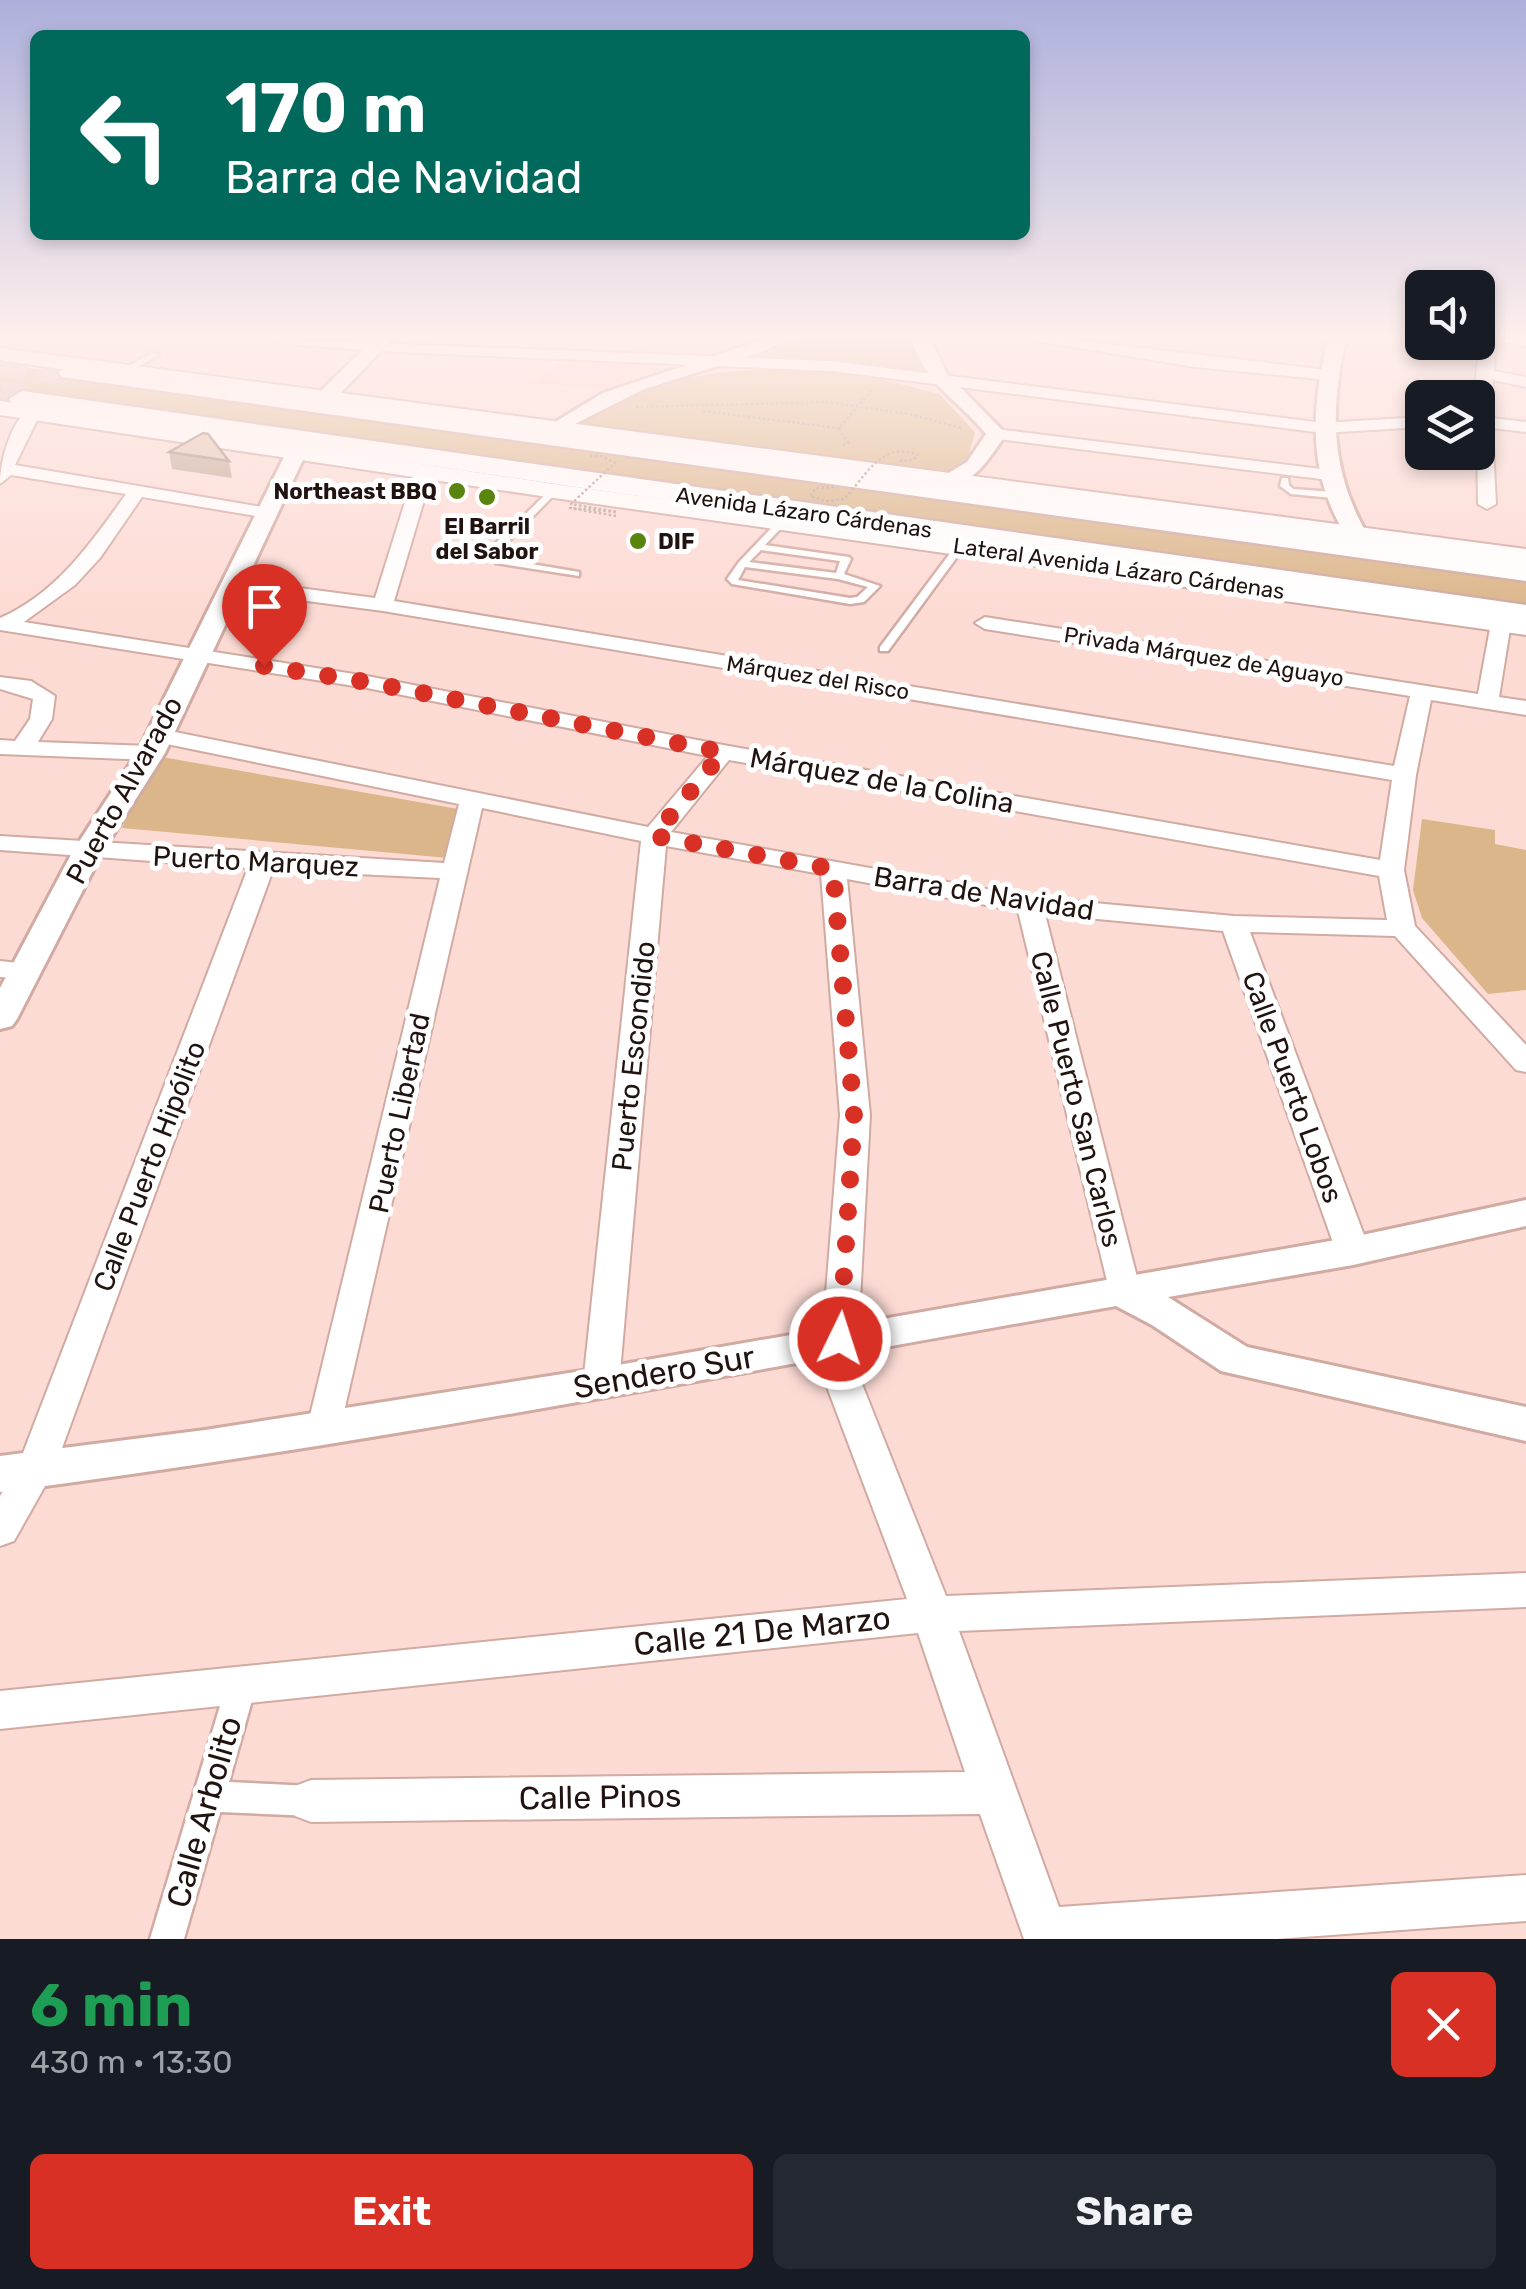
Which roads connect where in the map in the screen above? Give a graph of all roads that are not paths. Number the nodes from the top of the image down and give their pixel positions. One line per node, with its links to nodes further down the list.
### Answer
1 (13, 429): 12 (street)
2 (161, 429): 9 (main road, Lateral Avenida Lázaro Cárdenas)
3 (189, 429): 21 (highway, Avenida Lázaro Cárdenas)
4 (504, 429): 18 (highway, Avenida Lázaro Cárdenas)
5 (576, 429): 13 (main road)
6 (993, 429): 8 (street)
7 (1323, 429): 15 (street)
8 (996, 434): 13 (street); 15 (street)
9 (297, 452): 10 (main road, Lateral Avenida Lázaro Cárdenas); 20 (street, Puerto Alvarado)
10 (424, 470): 17 (main road, Lateral Avenida Lázaro Cárdenas); 33 (street)
11 (1485, 470): 19 (street)
12 (1, 472): 16 (street)
13 (947, 480): 18 (highway); 23 (main road)
14 (1285, 480): 15 (lane)
15 (1331, 485): 23 (street)
16 (138, 491): 20 (street); 37 (street)
17 (554, 492): 22 (main road, Lateral Avenida Lázaro Cárdenas); 30 (lane)
18 (993, 499): 23 (highway, Avenida Lázaro Cárdenas)
19 (1488, 504)
20 (268, 513): 32 (street, Puerto Alvarado)
21 (815, 516): 24 (highway); 35 (highway, Avenida Lázaro Cárdenas)
22 (781, 523): 24 (main road, Lateral Avenida Lázaro Cárdenas); 26 (lane)
23 (1353, 537): 27 (main road); 29 (highway, Avenida Lázaro Cárdenas)
24 (910, 539): 25 (main road, Lateral Avenida Lázaro Cárdenas)
25 (960, 546): 34 (main road, Lateral Avenida Lázaro Cárdenas); 38 (lane)
26 (759, 547): 28 (lane); 31 (lane)
27 (1526, 557)
28 (743, 564): 31 (lane); 31 (lane)
29 (1526, 571)
30 (576, 574)
31 (839, 576)
32 (232, 584): 33 (street, Márquez del Risco); 39 (street, Puerto Alvarado)
33 (383, 604): 47 (street, Márquez del Risco)
34 (1443, 615): 35 (highway)
35 (1520, 621): 42 (street)
36 (985, 623): 41 (street, Privada Márquez de Aguayo)
37 (3, 625): 39 (street, Márquez de la Colina)
38 (884, 649)
39 (196, 656): 44 (street, Puerto Alvarado); 46 (street, Márquez de la Colina)
40 (0, 682): 45 (street)
41 (1422, 690): 42 (street, Privada Márquez de Aguayo); 47 (street)
42 (1488, 700): 43 (street, Privada Márquez de Aguayo)
43 (1525, 701)
44 (155, 744): 45 (street, Barra de Navidad); 48 (street, Barra de Navidad); 51 (street, Puerto Alvarado)
45 (11, 747)
46 (723, 752): 49 (street); 54 (street, Márquez de la Colina)
47 (1404, 775): 54 (street)
48 (472, 798): 49 (street, Barra de Navidad); 55 (street, Puerto Libertad)
49 (654, 836): 53 (street, Barra de Navidad); 66 (street, Puerto Escondido)
50 (0, 843): 51 (street, Puerto Marquez)
51 (88, 852): 52 (street, Puerto Marquez); 59 (street, Puerto Alvarado)
52 (263, 862): 55 (street, Puerto Marquez); 69 (street, Calle Puerto Hipólito)
53 (833, 869): 56 (street, Barra de Navidad); 65 (street)
54 (1391, 870): 58 (street)
55 (452, 871): 68 (street, Puerto Libertad)
56 (1030, 906): 57 (street, Barra de Navidad); 64 (street, Calle Puerto San Carlos)
57 (1234, 924): 58 (street, Barra de Navidad); 63 (street, Calle Puerto Lobos)
58 (1402, 928): 61 (street)
59 (14, 970): 60 (street, Puerto Alvarado)
60 (0, 1019)
61 (1526, 1062)
62 (1526, 1214): 63 (street, Sendero Sur)
63 (1352, 1251): 64 (street, Sendero Sur)
64 (1124, 1293): 65 (street, Sendero Sur); 67 (street)
65 (840, 1339): 66 (street, Sendero Sur); 72 (street)
66 (601, 1384): 68 (street, Sendero Sur)
67 (1513, 1414)
68 (325, 1428): 69 (street, Sendero Sur)
69 (18, 1472): 70 (street, Calle Puerto Hipólito)
70 (0, 1530)
71 (1526, 1590): 72 (street, Calle 21 De Marzo)
72 (932, 1614): 73 (street, Calle 21 De Marzo); 75 (street)
73 (241, 1686): 74 (street, Calle 21 De Marzo); 76 (street, Calle Arbolito)
74 (0, 1710)
75 (992, 1793): 77 (street, Calle Pinos); 79 (street)
76 (210, 1796): 77 (street, Calle Pinos); 80 (street, Calle Arbolito)
77 (311, 1800)
78 (1526, 1898): 79 (street)
79 (1046, 1936)
80 (168, 1939)

